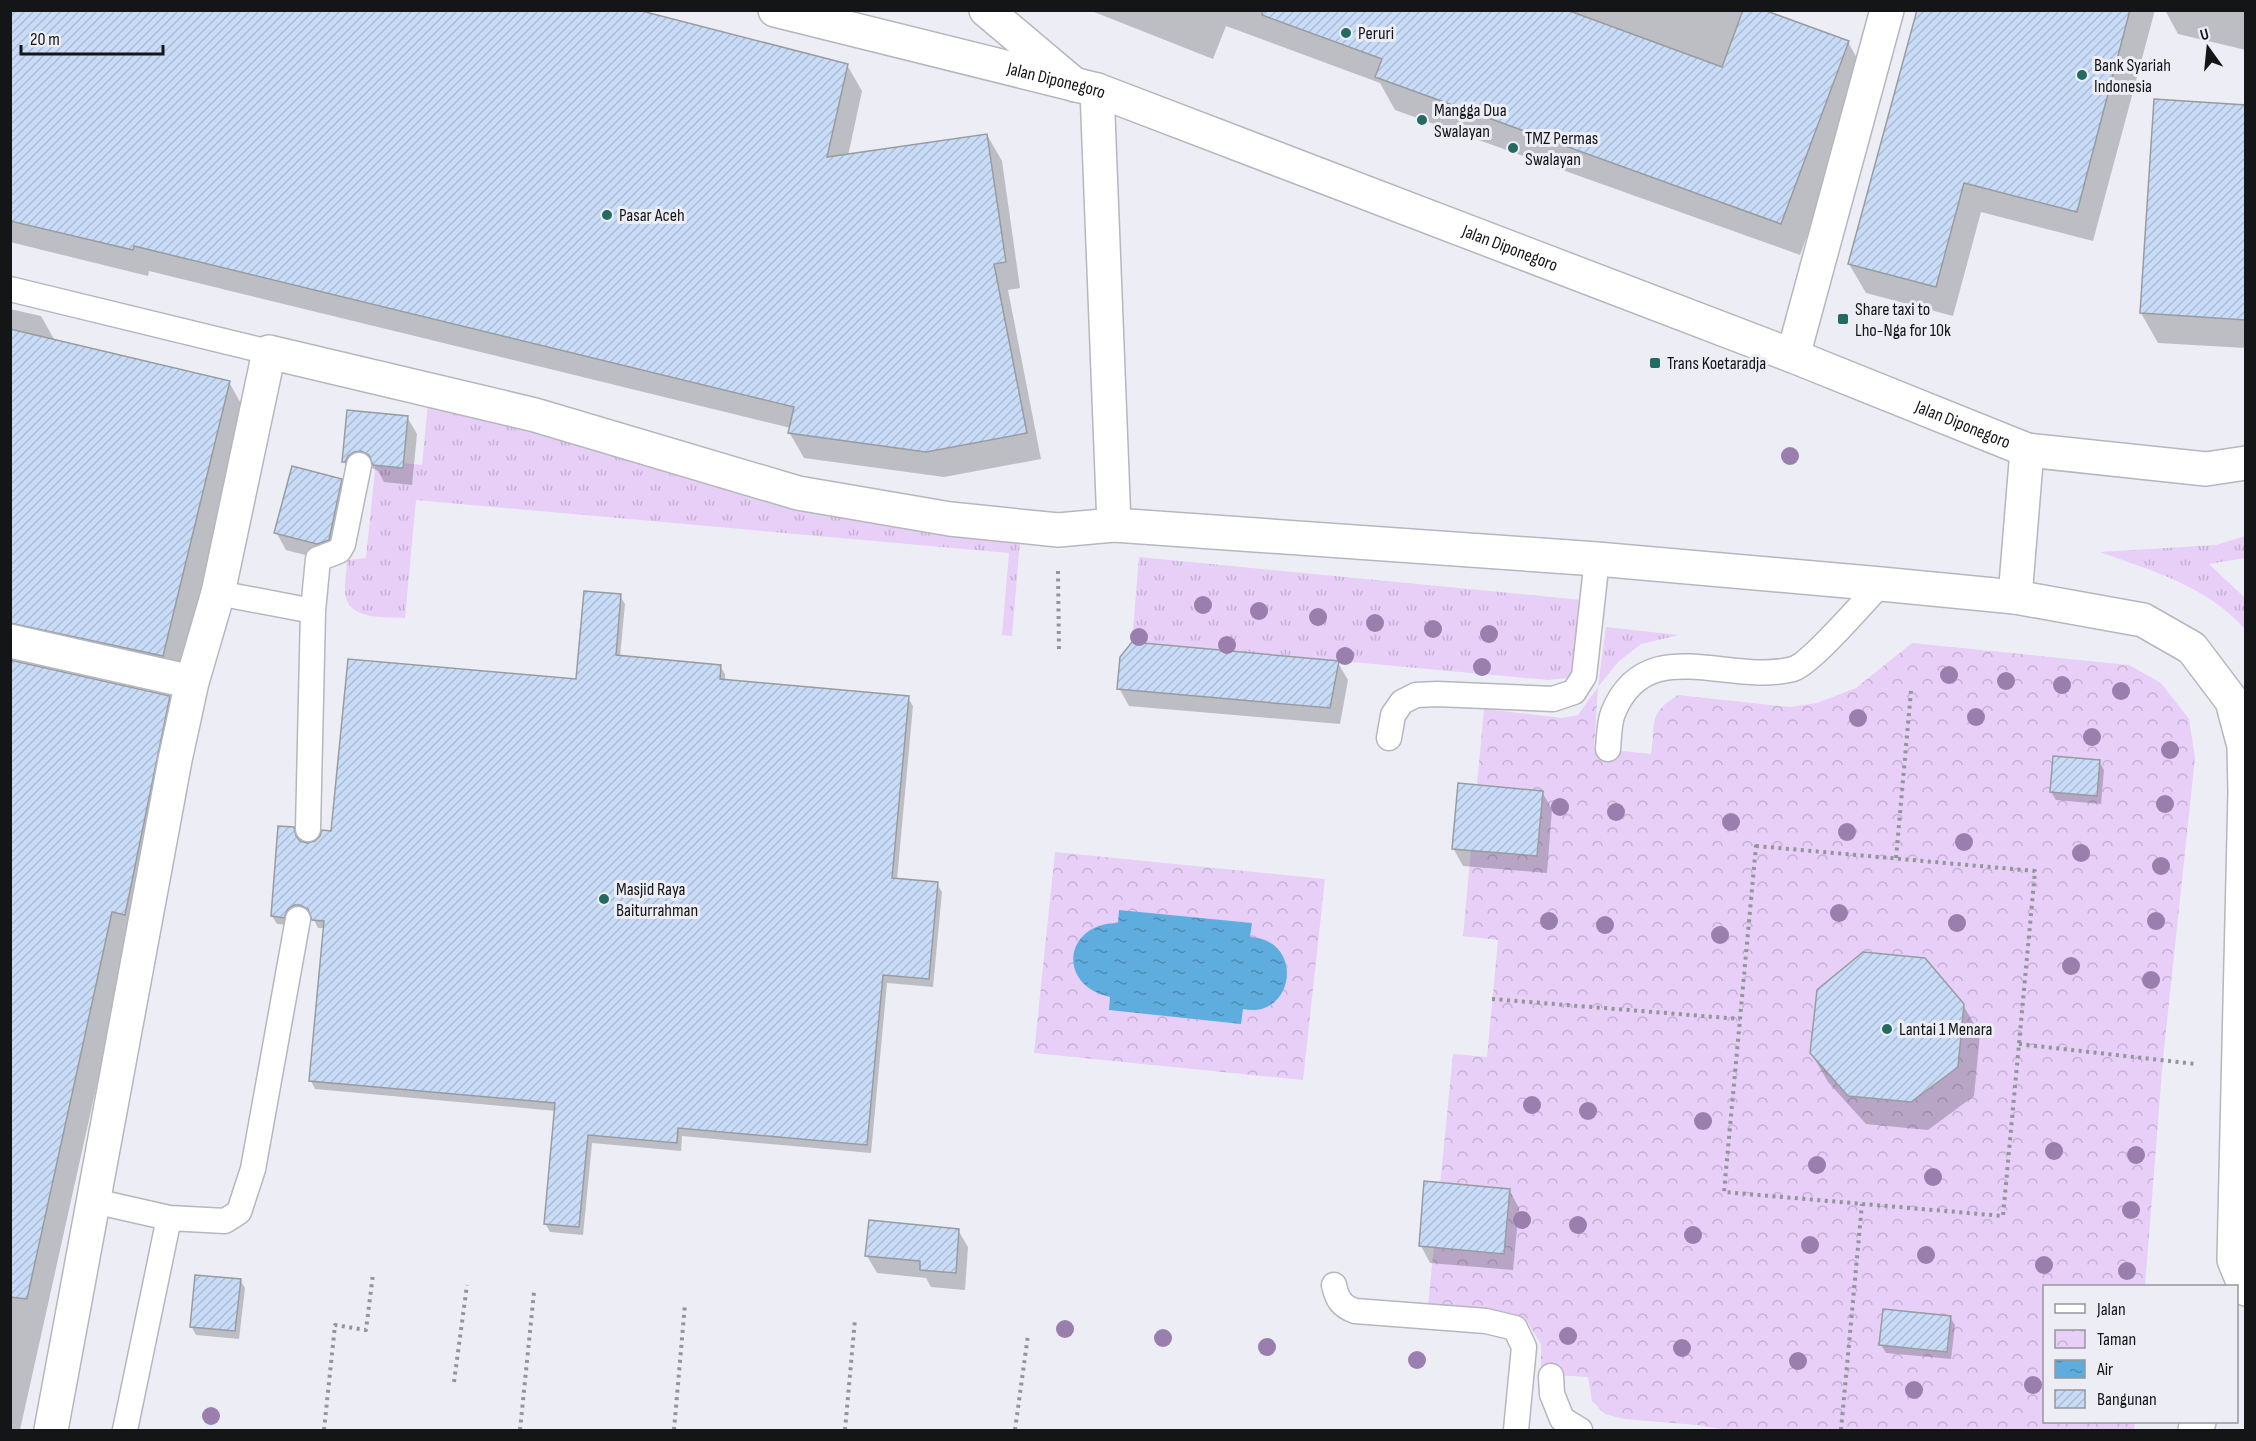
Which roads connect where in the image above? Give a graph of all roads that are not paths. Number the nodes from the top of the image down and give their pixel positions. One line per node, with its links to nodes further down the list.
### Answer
1 (776, 10): 4 (main road, Jalan Diponegoro)
2 (986, 10): 4 (main road)
3 (1887, 10): 7 (main road)
4 (1086, 87): 7 (main road, Jalan Diponegoro); 11 (main road)
5 (10, 289): 6 (lane)
6 (269, 352): 11 (main road); 14 (main road)
7 (1793, 356): 8 (main road, Jalan Diponegoro)
8 (2027, 450): 9 (main road, Jalan Diponegoro); 15 (main road)
9 (2246, 464)
10 (359, 465): 16 (lane)
11 (1114, 525): 12 (main road)
12 (1597, 559): 13 (main road); 19 (lane)
13 (1881, 584): 15 (main road); 20 (lane)
14 (218, 593): 16 (lane); 18 (main road)
15 (2015, 597): 25 (main road)
16 (313, 611): 21 (lane)
17 (10, 641): 18 (main road)
18 (192, 682): 23 (main road)
19 (1389, 738)
20 (1608, 749)
21 (308, 829)
22 (298, 919): 24 (lane)
23 (94, 1201): 24 (lane); 28 (main road)
24 (170, 1218): 29 (lane)
25 (2236, 1278)
26 (1334, 1285): 30 (lane)
27 (1551, 1376): 31 (lane)
28 (51, 1431)
29 (125, 1431)
30 (1516, 1431)
31 (1580, 1431)

